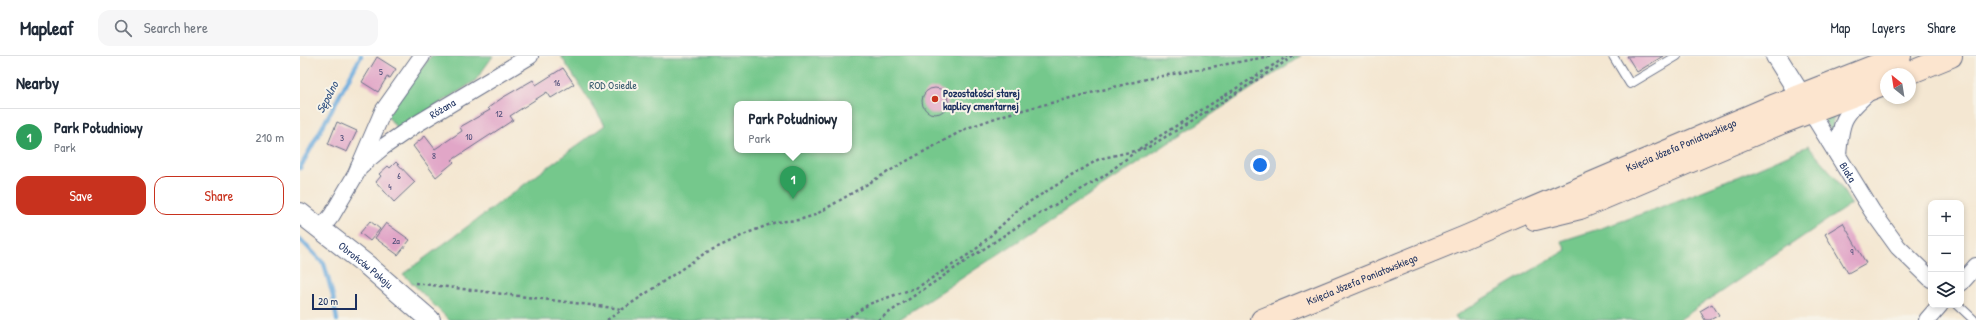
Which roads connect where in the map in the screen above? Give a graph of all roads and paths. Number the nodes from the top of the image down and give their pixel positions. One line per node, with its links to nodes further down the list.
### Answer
1 (422, 56): 17 (street, Różana)
2 (530, 56): 17 (street, Różana)
3 (1271, 56): 26 (path)
4 (1288, 56): 15 (path)
5 (1294, 56): 15 (path)
6 (1613, 56): 7 (lane)
7 (1678, 56)
8 (1776, 56): 14 (street, Biała)
9 (1900, 56): 14 (main road, Księcia Józefa Poniatowskiego)
10 (1951, 56): 11 (main road)
11 (1916, 70)
12 (1880, 85): 14 (main road, Księcia Józefa Poniatowskiego)
13 (1880, 86): 16 (street)
14 (1806, 104): 16 (street, Biała); 31 (main road, Księcia Józefa Poniatowskiego)
15 (1136, 151): 29 (path); 30 (path)
16 (1838, 155): 21 (street, Biała)
17 (359, 167): 19 (street, Różana)
18 (300, 213): 19 (street, Obrońców Pokoju)
19 (321, 229): 27 (street, Obrońców Pokoju)
20 (1976, 266): 22 (street)
21 (1928, 276)
22 (1964, 279)
23 (411, 283): 26 (path)
24 (1937, 308): 32 (street)
25 (1961, 308): 33 (lane)
26 (623, 309): 28 (path)
27 (430, 320)
28 (607, 320)
29 (845, 320)
30 (878, 320)
31 (1262, 320)
32 (1927, 320)
33 (1974, 320)

